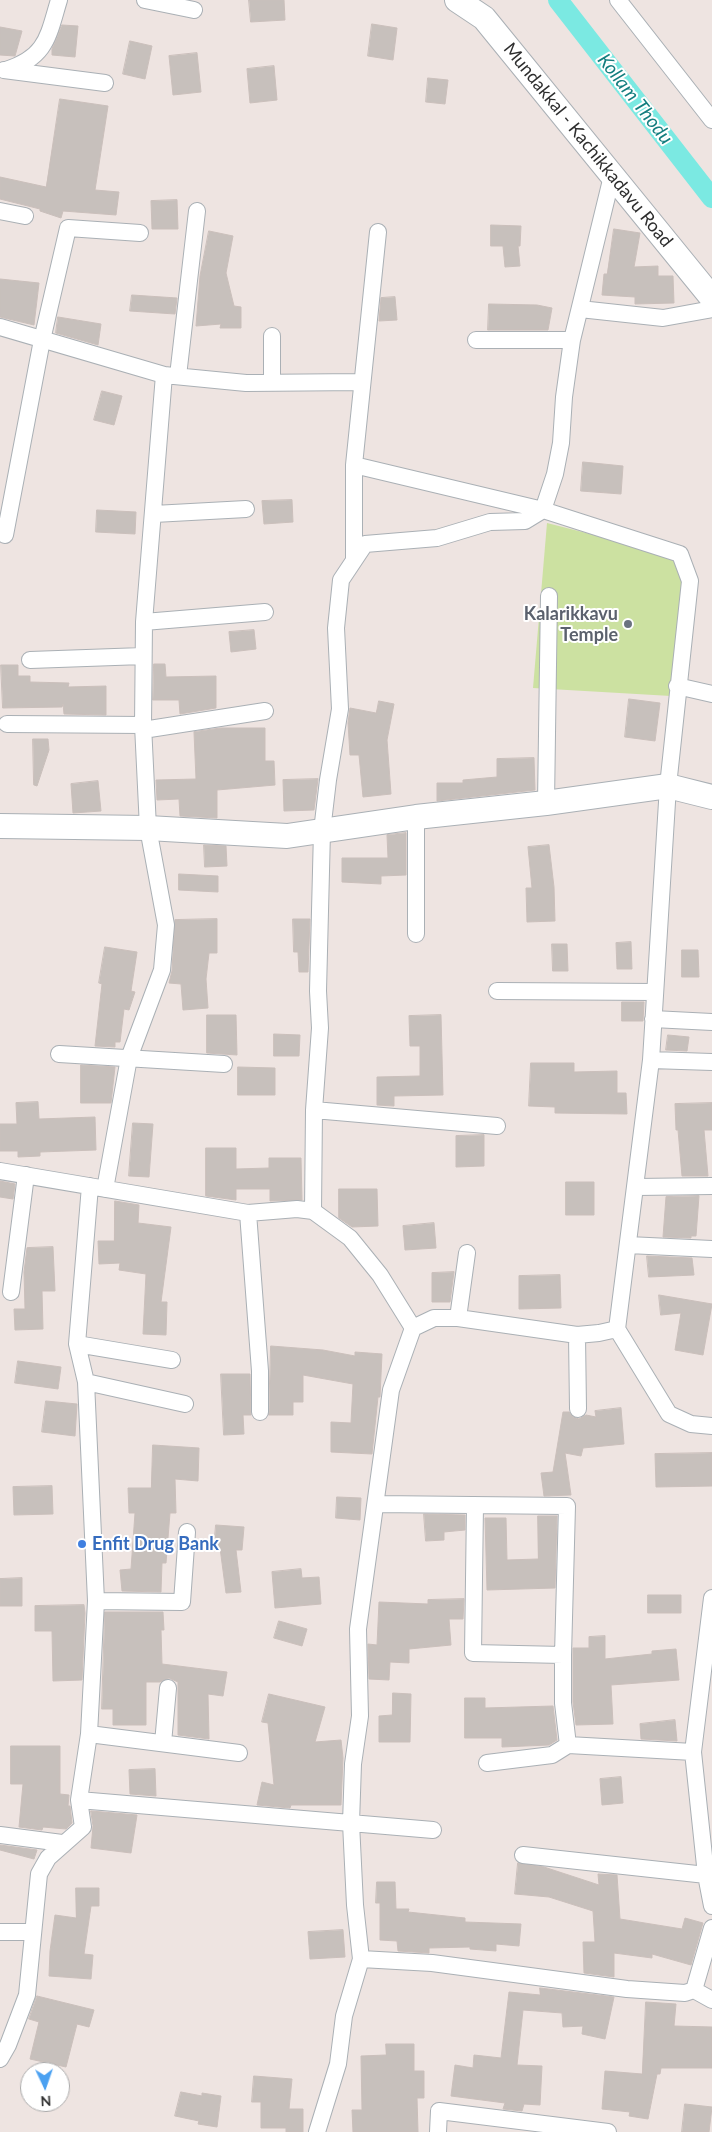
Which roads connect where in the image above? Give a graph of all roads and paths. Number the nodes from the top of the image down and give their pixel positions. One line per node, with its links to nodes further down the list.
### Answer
1 (59, 0): 6 (street)
2 (145, 0): 5 (street)
3 (457, 0): 9 (street, Mundakkal - Kachikkadavu Road)
4 (618, 0): 8 (street)
5 (194, 10)
6 (2, 72): 7 (street)
7 (105, 83)
8 (712, 120)
9 (612, 176): 15 (street, Mundakkal - Kachikkadavu Road); 16 (street)
10 (0, 211): 12 (street)
11 (197, 211): 23 (street)
12 (24, 216)
13 (378, 232): 24 (street)
14 (140, 233): 20 (street)
15 (712, 298)
16 (580, 309): 17 (street); 22 (street)
17 (712, 309)
18 (0, 327): 20 (street)
19 (272, 336): 25 (street)
20 (42, 340): 23 (street); 30 (street)
21 (476, 340): 22 (street)
22 (572, 340): 28 (street)
23 (171, 375): 25 (street); 29 (street)
24 (362, 382): 25 (street); 26 (street)
25 (272, 383)
26 (354, 465): 28 (street); 31 (street)
27 (246, 509): 29 (street)
28 (543, 510): 31 (street); 37 (street)
29 (154, 514): 34 (street)
30 (5, 536)
31 (354, 560): 48 (street)
32 (549, 596): 44 (street)
33 (265, 612): 34 (street)
34 (144, 622): 35 (street)
35 (143, 656): 36 (street); 41 (street)
36 (30, 660)
37 (677, 686): 38 (street); 42 (street)
38 (712, 694)
39 (265, 711): 41 (street)
40 (7, 724): 41 (street)
41 (143, 728): 47 (street)
42 (668, 786): 43 (street); 44 (street); 51 (street)
43 (712, 797)
44 (546, 803): 45 (street)
45 (416, 817): 48 (street); 49 (street)
46 (0, 826): 47 (street)
47 (148, 828): 48 (street); 55 (street)
48 (322, 831): 59 (street)
49 (416, 934)
50 (497, 991): 51 (street)
51 (655, 992): 52 (street)
52 (653, 1019): 53 (street); 56 (street)
53 (712, 1022)
54 (59, 1054): 55 (street)
55 (129, 1058): 58 (street); 64 (street)
56 (651, 1060): 57 (street); 65 (street)
57 (712, 1062)
58 (224, 1064)
59 (314, 1110): 60 (street); 66 (street)
60 (496, 1126)
61 (0, 1171): 62 (street)
62 (26, 1174): 64 (street); 71 (street)
63 (712, 1186): 65 (street)
64 (98, 1187): 67 (street); 76 (street)
65 (636, 1187): 68 (street)
66 (313, 1211): 67 (street); 73 (street)
67 (248, 1214): 81 (street)
68 (628, 1245): 69 (street); 74 (street)
69 (712, 1249)
70 (468, 1253): 72 (street)
71 (11, 1292)
72 (458, 1318): 73 (street); 75 (street)
73 (413, 1328): 83 (street)
74 (617, 1329): 75 (street); 82 (street)
75 (577, 1334): 80 (street)
76 (76, 1344): 77 (street); 78 (street)
77 (172, 1360)
78 (86, 1382): 79 (street); 87 (street)
79 (185, 1404)
80 (578, 1410)
81 (260, 1412)
82 (712, 1426)
83 (377, 1504): 84 (street); 97 (street)
84 (474, 1505): 88 (street); 88 (street)
85 (187, 1532): 87 (street)
86 (712, 1598): 93 (street)
87 (96, 1601): 90 (street)
88 (563, 1655): 92 (street)
89 (168, 1688): 91 (street)
90 (88, 1734): 91 (street); 96 (street)
91 (163, 1743): 94 (street)
92 (568, 1745): 93 (street); 95 (street)
93 (693, 1752): 102 (street)
94 (239, 1753)
95 (487, 1763)
96 (79, 1800): 97 (street); 100 (street)
97 (351, 1823): 98 (street); 107 (street)
98 (433, 1830)
99 (0, 1835): 100 (street)
100 (62, 1843): 106 (street)
101 (523, 1855): 102 (street)
102 (706, 1875): 103 (street)
103 (712, 1906)
104 (712, 1928): 108 (street)
105 (0, 1932): 106 (street)
106 (33, 1932): 110 (street)
107 (361, 1959): 108 (street); 111 (street)
108 (694, 1990): 109 (street)
109 (712, 2000)
110 (0, 2059)
111 (317, 2132)
112 (438, 2132): 113 (street)
113 (601, 2132)

